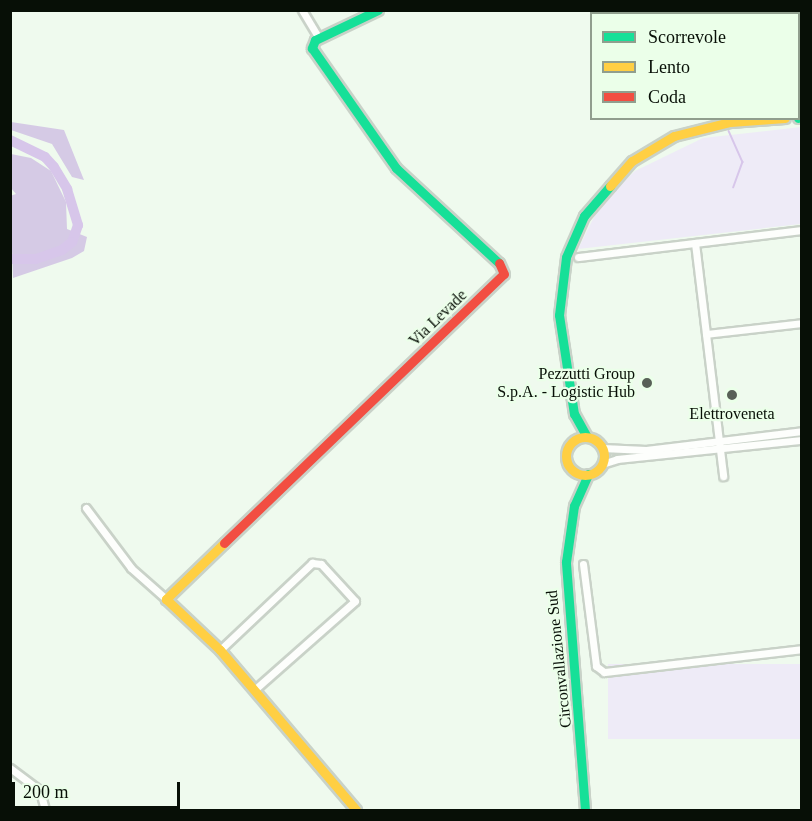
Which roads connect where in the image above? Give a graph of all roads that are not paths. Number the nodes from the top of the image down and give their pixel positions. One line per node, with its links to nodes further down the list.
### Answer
1 (302, 10): 3 (street)
2 (378, 10): 3 (street)
3 (319, 38): 25 (street, Via Levade)
4 (757, 120): 10 (street)
5 (801, 230): 6 (street)
6 (694, 243): 7 (street); 9 (street)
7 (578, 257)
8 (801, 323): 9 (street)
9 (706, 334): 15 (street)
10 (574, 414): 12 (street); 13 (street)
11 (801, 431): 15 (street)
12 (587, 437): 13 (street); 16 (street)
13 (574, 440): 19 (street)
14 (801, 440): 17 (street)
15 (719, 441): 16 (street); 17 (street)
16 (602, 448): 18 (street)
17 (720, 449): 18 (street); 21 (street)
18 (602, 464): 20 (street)
19 (574, 471): 20 (street); 22 (street)
20 (588, 474): 22 (street)
21 (723, 476)
22 (574, 506): 32 (street, Circonvallazione Sud)
23 (86, 508): 25 (street)
24 (583, 564): 26 (street)
25 (166, 599): 27 (street)
26 (801, 649)
27 (220, 650): 28 (street); 28 (street)
28 (254, 690): 31 (street)
29 (10, 768): 30 (street)
30 (45, 810)
31 (356, 810)
32 (585, 810)

